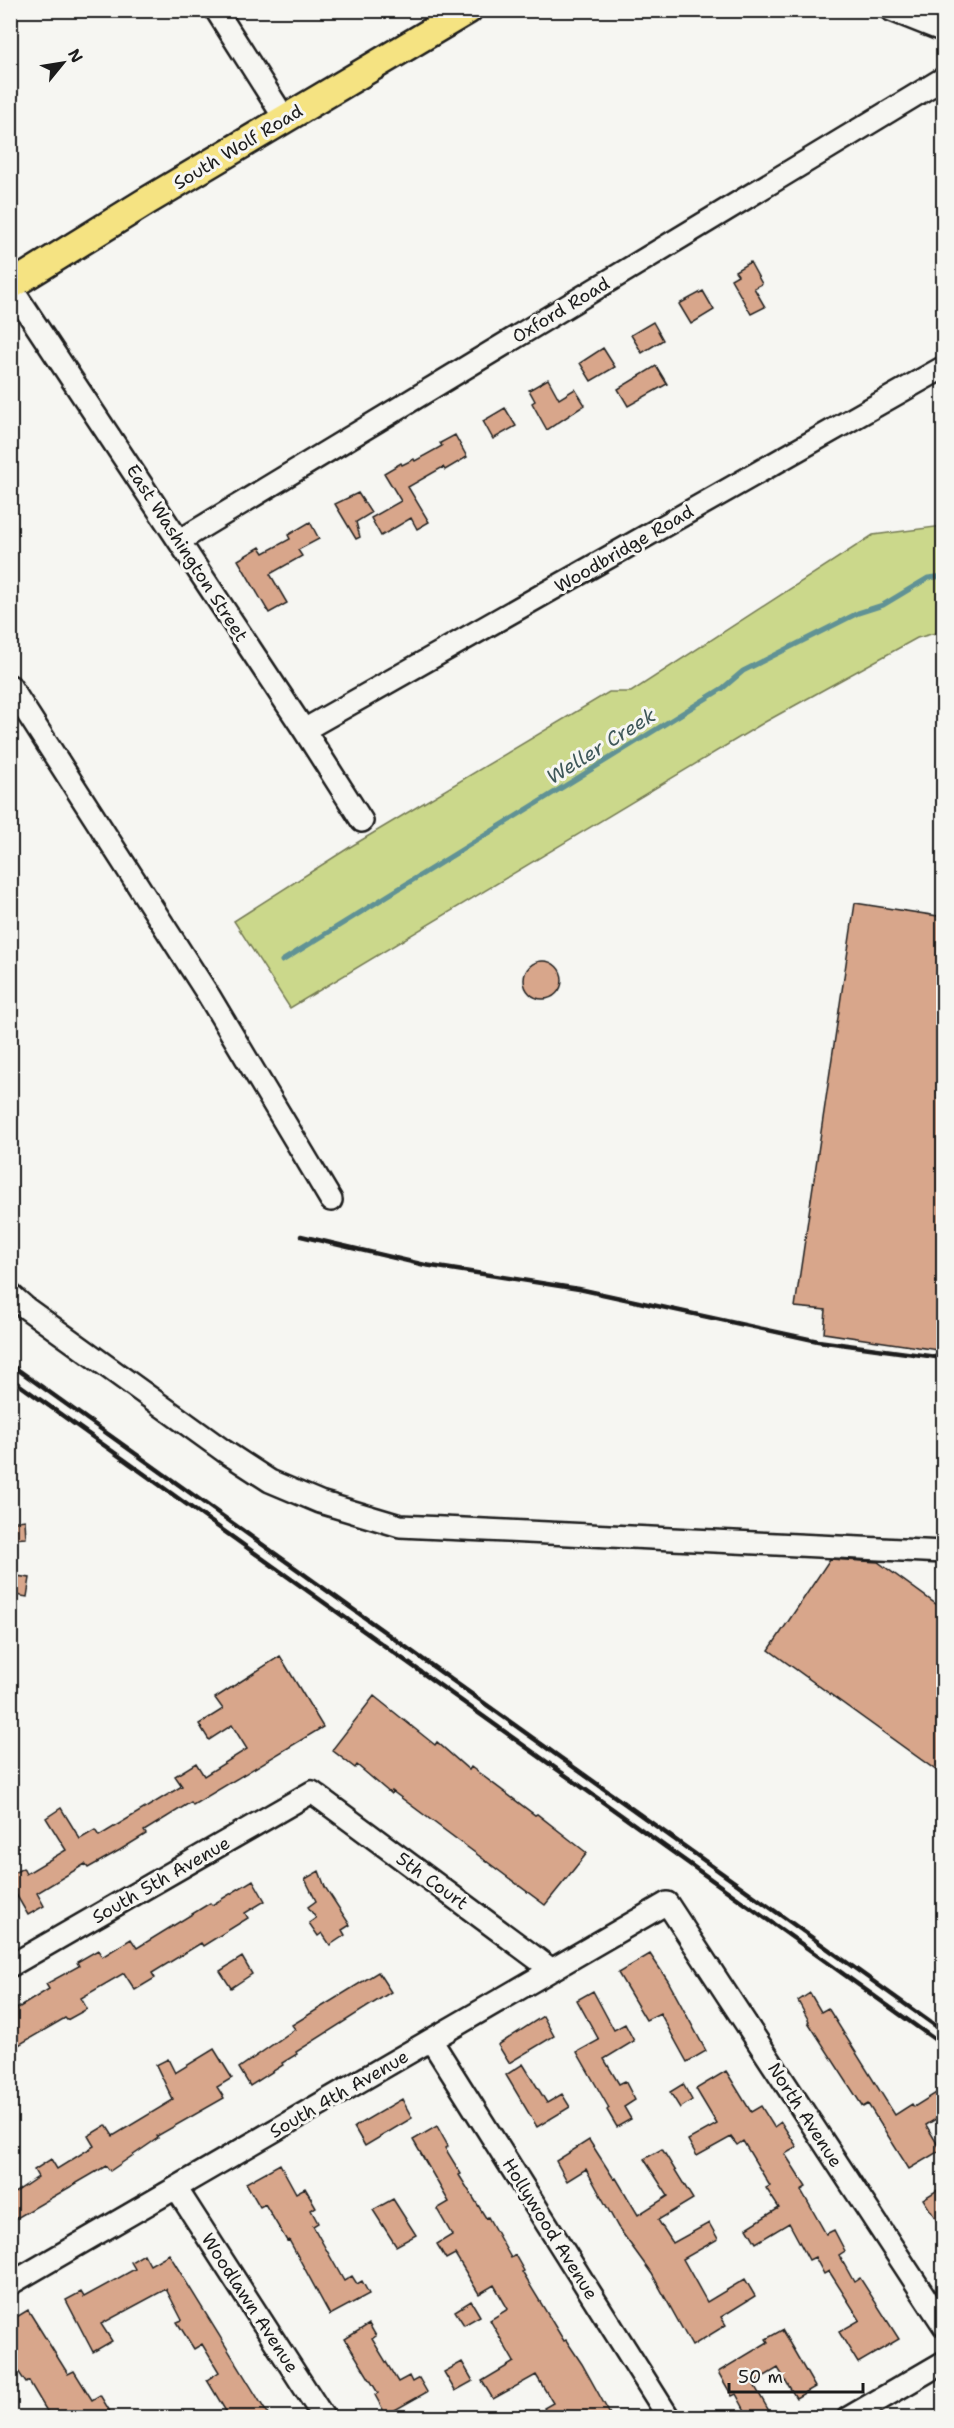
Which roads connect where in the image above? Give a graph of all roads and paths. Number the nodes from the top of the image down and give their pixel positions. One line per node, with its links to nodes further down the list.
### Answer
1 (216, 10): 6 (street)
2 (468, 10): 6 (main road, South Wolf Road)
3 (891, 10): 4 (street)
4 (944, 32)
5 (944, 78): 9 (street, Oxford Road)
6 (285, 119): 7 (main road, South Wolf Road)
7 (11, 286): 9 (street, East Washington Street)
8 (944, 368): 11 (street, Woodbridge Road)
9 (179, 541): 11 (street, East Washington Street)
10 (10, 686): 13 (street)
11 (304, 730): 12 (street, East Washington Street)
12 (362, 821)
13 (331, 1200)
14 (10, 1294): 15 (street)
15 (944, 1552)
16 (312, 1792): 18 (street, South 5th Avenue); 19 (street, 5th Court)
17 (667, 1903): 19 (street, South 4th Avenue); 23 (street, North Avenue)
18 (10, 1966)
19 (552, 1970): 20 (street, South 4th Avenue)
20 (431, 2040): 21 (street, South 4th Avenue); 26 (street, Hollywood Avenue)
21 (176, 2188): 22 (street, South 4th Avenue); 25 (street, Woodlawn Avenue)
22 (10, 2284)
23 (944, 2326)
24 (944, 2362): 27 (street)
25 (324, 2418)
26 (669, 2418)
27 (848, 2418)

